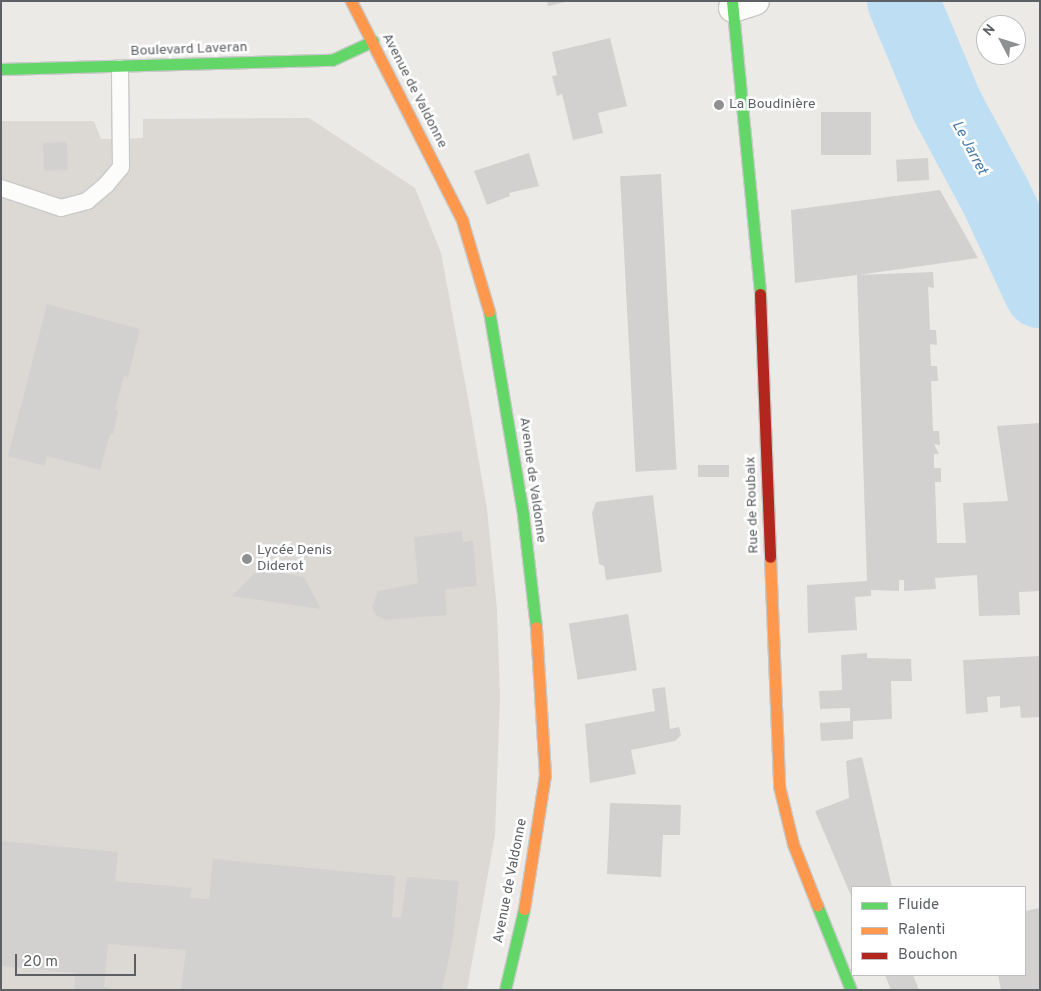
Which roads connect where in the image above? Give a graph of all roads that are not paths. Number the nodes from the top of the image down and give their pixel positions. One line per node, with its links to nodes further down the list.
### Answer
1 (351, 1): 3 (street, Avenue de Valdonne)
2 (740, 4): 8 (street, Rue de Roubaix)
3 (373, 41): 4 (street, Boulevard Laveran); 7 (street, Avenue de Valdonne)
4 (120, 68): 5 (street, Boulevard Laveran); 6 (lane)
5 (1, 69)
6 (1, 188)
7 (505, 990)
8 (851, 990)

